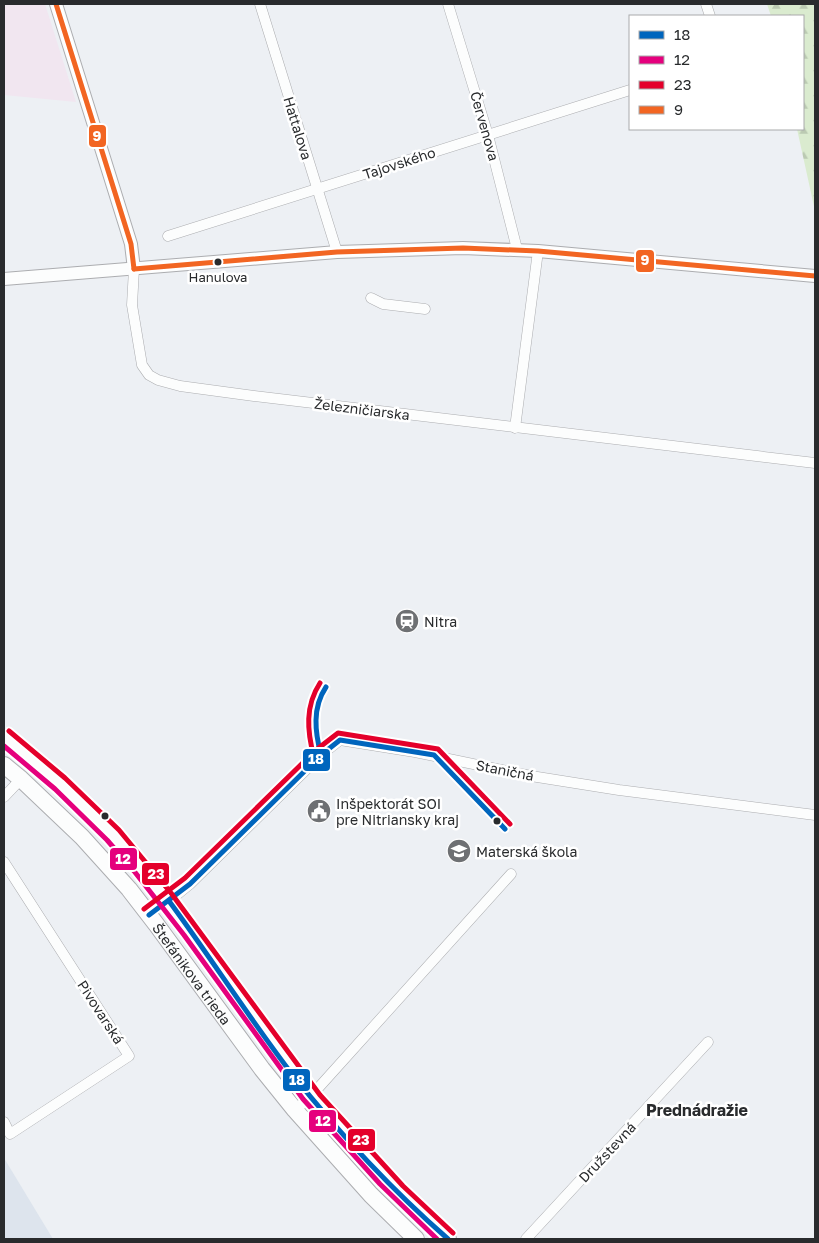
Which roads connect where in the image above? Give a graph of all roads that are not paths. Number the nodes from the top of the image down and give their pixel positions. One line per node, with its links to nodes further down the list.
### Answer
1 (56, 4): 11 (street)
2 (260, 4): 6 (street, Hattalova)
3 (448, 4): 5 (street, Červenova)
4 (629, 90): 5 (street, Tajovského)
5 (488, 135): 6 (street, Tajovského); 8 (street, Červenova)
6 (317, 190): 7 (street, Tajovského); 10 (street, Hattalova)
7 (168, 236)
8 (517, 250): 9 (street); 10 (street)
9 (538, 251): 12 (street); 16 (street)
10 (337, 252): 11 (street)
11 (134, 269): 13 (street); 16 (street, Železničiarska)
12 (815, 276)
13 (4, 279)
14 (371, 298): 15 (street)
15 (425, 309)
16 (515, 428): 17 (street, Železničiarska)
17 (815, 463)
18 (4, 737): 19 (main road, Štefánikova trieda)
19 (37, 762): 21 (main road); 26 (main road, Štefánikova trieda)
20 (4, 765): 21 (main road, Štefánikova trieda)
21 (21, 779): 22 (street); 27 (main road, Štefánikova trieda)
22 (4, 796)
23 (815, 815): 26 (street, Staničná)
24 (4, 862): 31 (street, Pivovarská)
25 (511, 874): 29 (street)
26 (169, 901): 27 (main road); 29 (main road, Štefánikova trieda)
27 (149, 914): 30 (main road, Štefánikova trieda)
28 (708, 1042): 34 (street, Družstevná)
29 (311, 1096): 30 (street); 33 (main road, Štefánikova trieda)
30 (295, 1110): 32 (main road, Štefánikova trieda)
31 (4, 1122)
32 (416, 1239)
33 (448, 1239)
34 (526, 1239)

